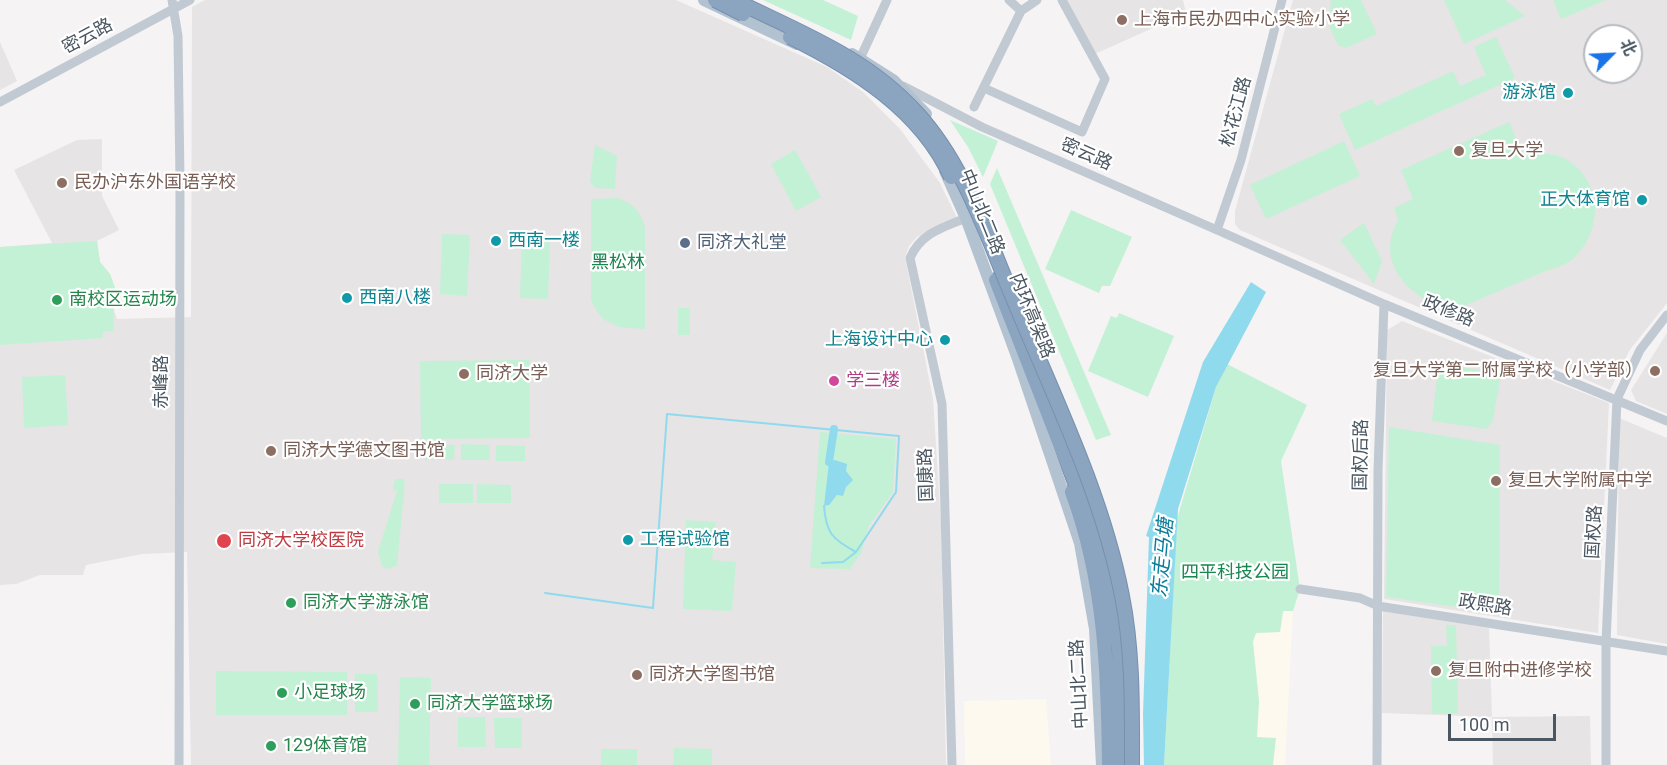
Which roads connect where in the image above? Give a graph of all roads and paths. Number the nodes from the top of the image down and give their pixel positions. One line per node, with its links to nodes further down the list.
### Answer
1 (190, 0): 11 (street, 密云路)
2 (696, 0): 12 (street)
3 (704, 0): 12 (main road, 中山北二路)
4 (734, 0): 38 (highway, 内环高架路, bridge)
5 (745, 0): 14 (main road, 中山北二路)
6 (887, 0): 14 (street)
7 (1010, 0): 13 (street)
8 (1037, 0): 13 (street)
9 (1062, 0): 17 (street)
10 (1282, 0): 23 (street, 松花江路)
11 (173, 4): 18 (street, 密云路); 33 (street, 赤峰路)
12 (718, 5): 15 (main road, 中山北二路); 24 (highway, 内环高架路, bridge)
13 (1021, 11): 17 (street)
14 (861, 58): 15 (street); 16 (main road, 中山北二路)
15 (850, 75): 22 (main road, 中山北二路)
16 (894, 80): 20 (street, 密云路); 21 (main road, 中山北二路)
17 (984, 88): 19 (street)
18 (0, 102)
19 (974, 107)
20 (943, 109): 21 (street); 23 (street, 密云路)
21 (929, 117): 37 (main road, 中山北二路)
22 (966, 218): 34 (street, 国康路); 35 (main road, 中山北二路)
23 (1217, 230): 25 (street, 政修路)
24 (996, 280): 36 (highway); 37 (highway, 内环高架路)
25 (1384, 304): 27 (street, 政修路); 30 (street, 国权后路)
26 (1667, 315): 27 (street, 国权路)
27 (1617, 399): 28 (street, 政修路); 31 (street, 国权路)
28 (1667, 421)
29 (1300, 589): 30 (street, 政熙路)
30 (1378, 606): 31 (street, 政熙路); 39 (street, 国权后路)
31 (1606, 642): 32 (street, 政熙路); 40 (street, 国权路)
32 (1667, 651)
33 (179, 765)
34 (952, 765)
35 (1102, 765)
36 (1109, 765)
37 (1124, 765)
38 (1132, 765)
39 (1377, 765)
40 (1606, 765)

